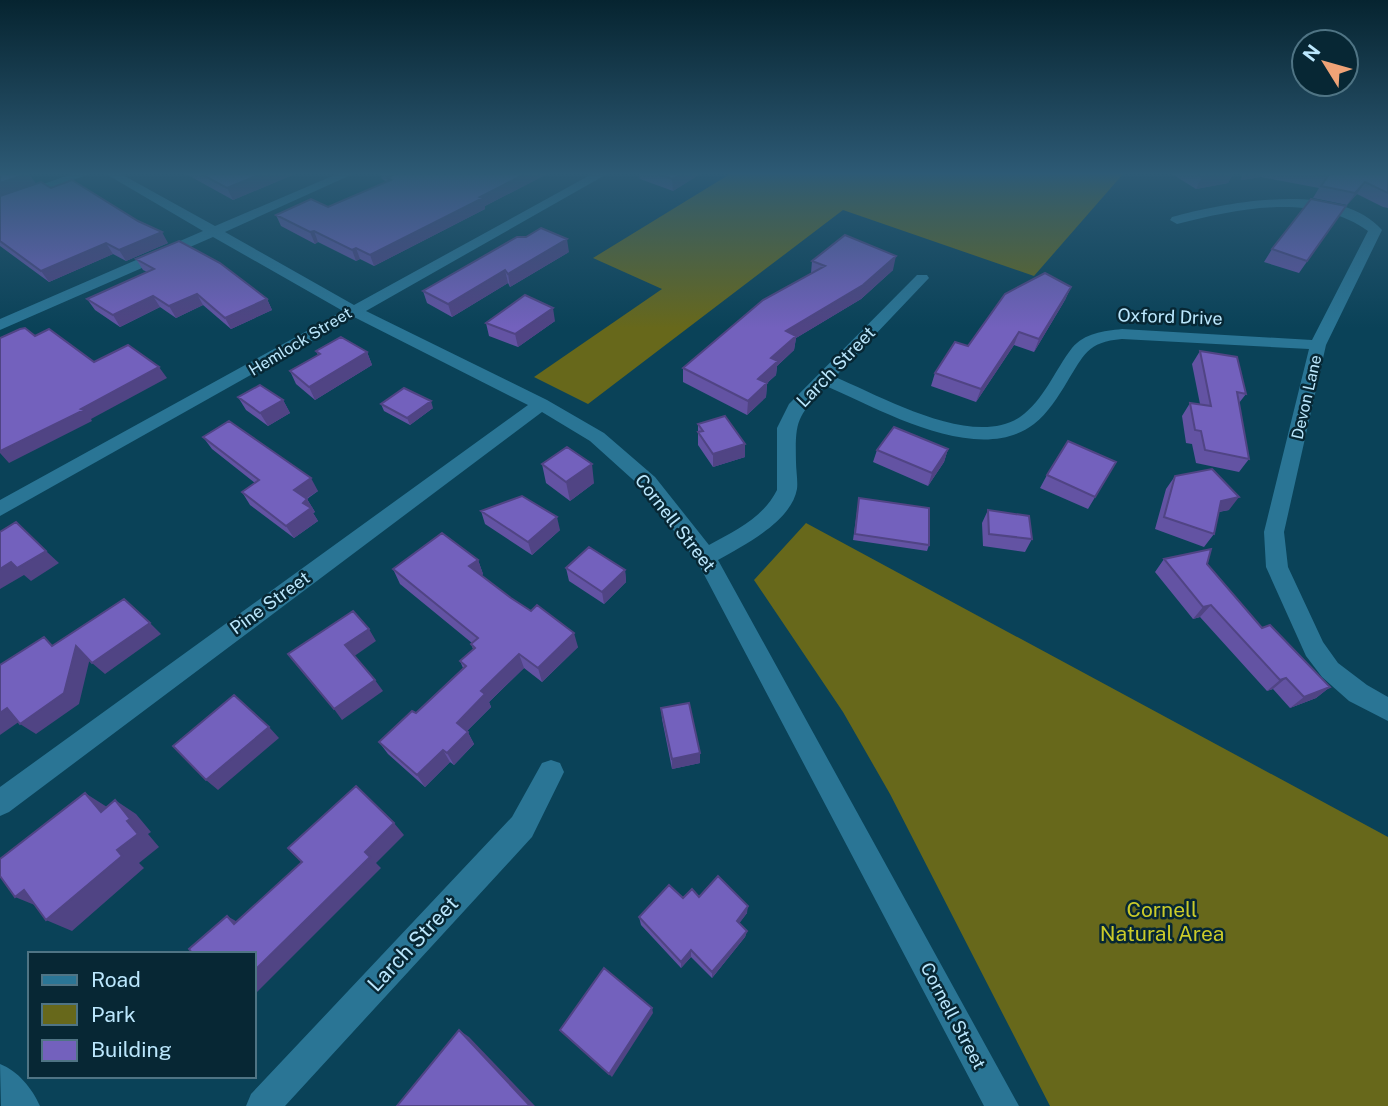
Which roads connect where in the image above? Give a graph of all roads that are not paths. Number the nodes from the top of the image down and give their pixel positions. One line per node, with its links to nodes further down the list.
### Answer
1 (205, 226): 5 (street, Cornell Street)
2 (230, 226): 5 (street)
3 (507, 226): 7 (street, Hemlock Street)
4 (1371, 226): 9 (street, Devon Lane)
5 (216, 232): 7 (street, Cornell Street); 8 (street)
6 (922, 278): 10 (street, Larch Street)
7 (352, 310): 11 (street, Cornell Street); 12 (street, Hemlock Street)
8 (0, 326)
9 (1318, 345): 10 (street, Oxford Drive); 14 (street, Devon Lane)
10 (822, 378): 13 (street, Larch Street)
11 (541, 404): 13 (street, Cornell Street); 16 (street, Pine Street)
12 (0, 509)
13 (706, 557): 20 (street, Cornell Street)
14 (1388, 710)
15 (551, 772): 19 (street, Larch Street)
16 (0, 803)
17 (0, 1080): 18 (street)
18 (23, 1106)
19 (263, 1106)
20 (1002, 1106)

